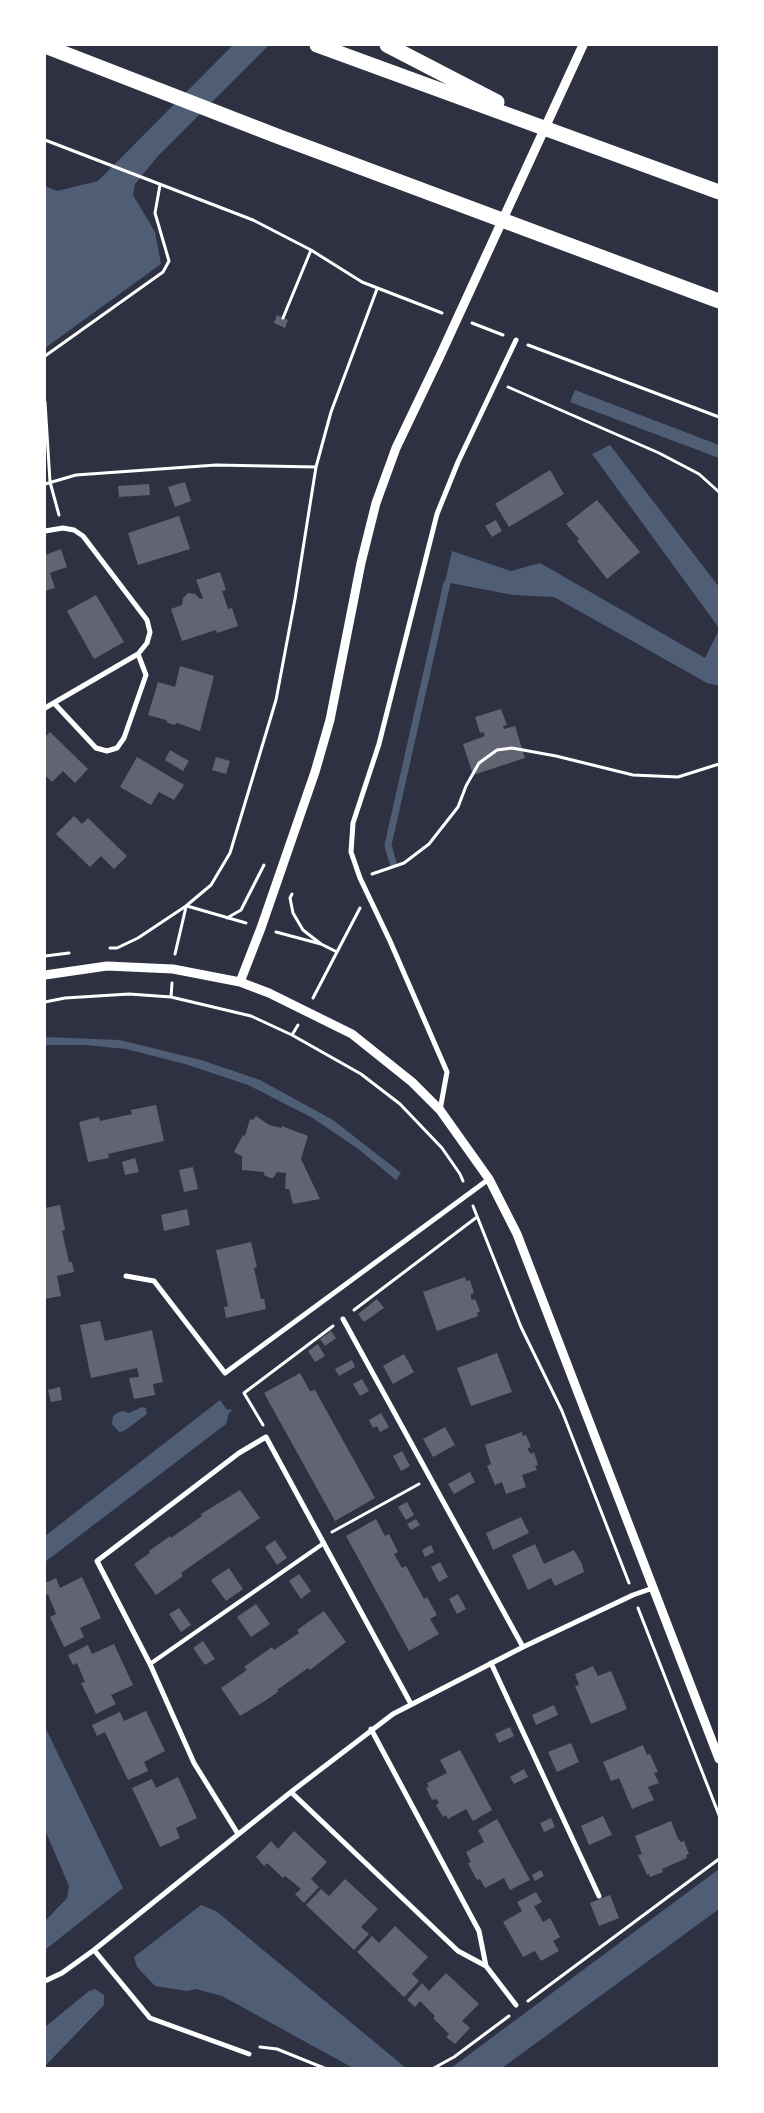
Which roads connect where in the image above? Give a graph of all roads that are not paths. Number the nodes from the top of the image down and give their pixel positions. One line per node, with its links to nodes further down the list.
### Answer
1 (317, 45): 5 (highway)
2 (388, 45): 5 (highway)
3 (583, 45): 14 (street)
4 (45, 46): 7 (highway)
5 (550, 129): 6 (highway)
6 (719, 192)
7 (719, 301)
8 (516, 340): 15 (street)
9 (45, 531): 10 (street)
10 (138, 654): 11 (street); 11 (street)
11 (54, 703): 12 (street)
12 (45, 708)
13 (45, 975): 14 (street)
14 (240, 982): 15 (street)
15 (440, 1110): 16 (street)
16 (489, 1178): 17 (street); 20 (street)
17 (126, 1276)
18 (343, 1319): 21 (street)
19 (322, 1541): 23 (lane); 23 (street); 24 (street)
20 (653, 1588): 21 (street); 26 (street)
21 (523, 1647): 22 (street)
22 (491, 1663): 24 (street); 29 (street)
23 (150, 1664): 28 (street)
24 (411, 1704): 25 (street)
25 (371, 1729): 27 (street); 31 (street)
26 (719, 1759)
27 (291, 1792): 28 (street); 31 (street)
28 (238, 1834): 30 (street)
29 (599, 1896)
30 (94, 1950): 32 (street); 34 (street)
31 (486, 1966): 33 (street)
32 (45, 1981)
33 (516, 2005)
34 (249, 2054)

